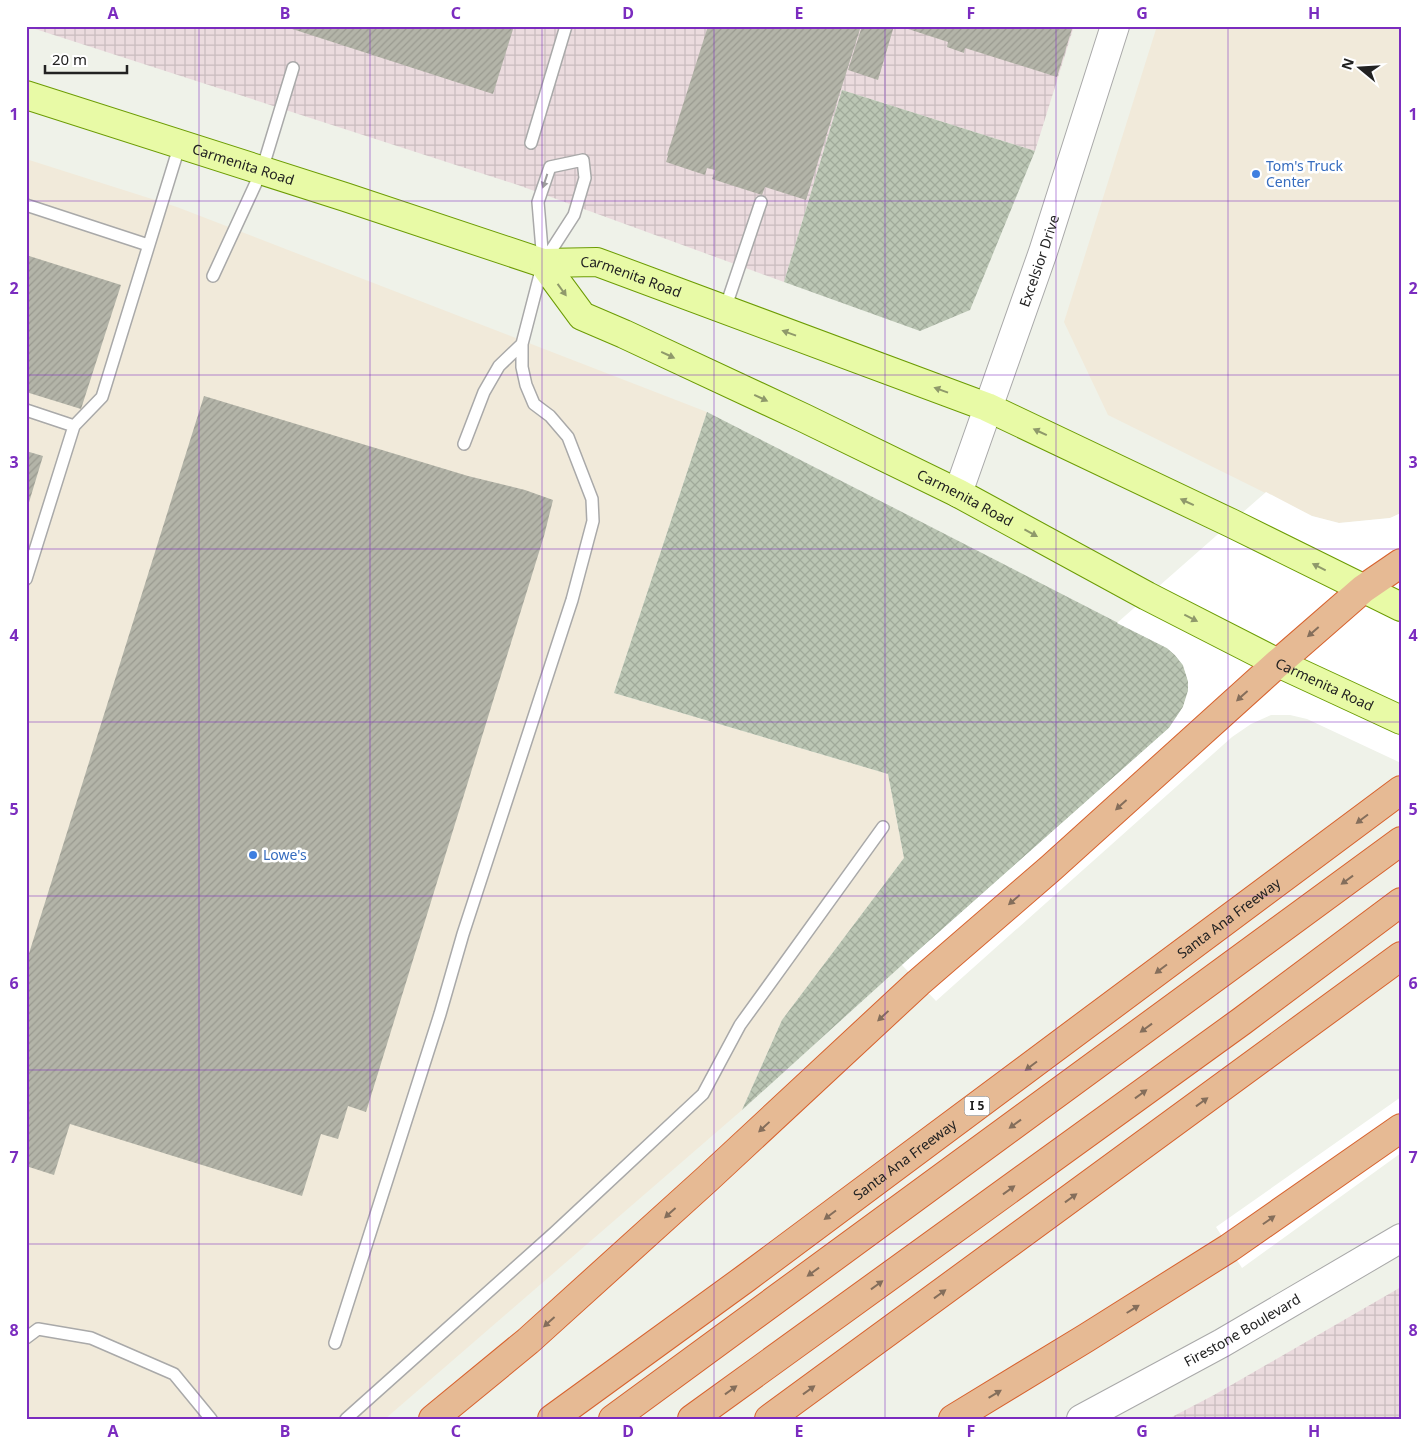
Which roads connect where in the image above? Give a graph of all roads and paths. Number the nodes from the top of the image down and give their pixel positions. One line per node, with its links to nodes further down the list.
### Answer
1 (566, 26): 5 (lane)
2 (1114, 26): 15 (street, Excelsior Drive)
3 (293, 68): 7 (lane)
4 (26, 95): 6 (main road, Carmenita Road)
5 (531, 143)
6 (180, 144): 7 (main road, Carmenita Road); 10 (lane)
7 (262, 170): 11 (main road, Carmenita Road); 12 (lane)
8 (761, 202): 13 (lane)
9 (26, 205): 10 (lane)
10 (148, 245): 17 (lane)
11 (543, 263): 11 (lane, one-way to 11); 13 (main road, Carmenita Road); 14 (lane); 19 (main road, Carmenita Road, one-way to 19)
12 (213, 276)
13 (725, 309): 15 (main road, Carmenita Road, one-way to 13)
14 (522, 344): 18 (lane); 34 (lane)
15 (987, 407): 19 (street, Excelsior Drive); 22 (main road, Carmenita Road, one-way to 15)
16 (26, 410): 17 (lane)
17 (74, 426): 21 (lane)
18 (464, 444)
19 (958, 493): 24 (main road, Carmenita Road, one-way to 24)
20 (1401, 563): 22 (highway)
21 (26, 579)
22 (1363, 588): 23 (main road, Carmenita Road); 24 (highway, one-way to 24)
23 (1401, 608)
24 (1278, 663): 25 (main road, Carmenita Road); 37 (highway, one-way to 37)
25 (1401, 720)
26 (1401, 790): 38 (highway, Santa Ana Freeway / I 5, one-way to 38)
27 (883, 827): 36 (lane)
28 (1401, 841): 39 (highway, one-way to 39)
29 (1401, 902): 40 (highway, one-way to 29)
30 (1401, 956): 41 (highway, one-way to 30)
31 (1401, 1128): 42 (highway, one-way to 31)
32 (1401, 1238): 43 (street, Firestone Boulevard)
33 (26, 1338): 35 (lane)
34 (335, 1343)
35 (212, 1419)
36 (346, 1419)
37 (434, 1419)
38 (552, 1419)
39 (614, 1419)
40 (692, 1419)
41 (769, 1419)
42 (953, 1419)
43 (1081, 1419)

